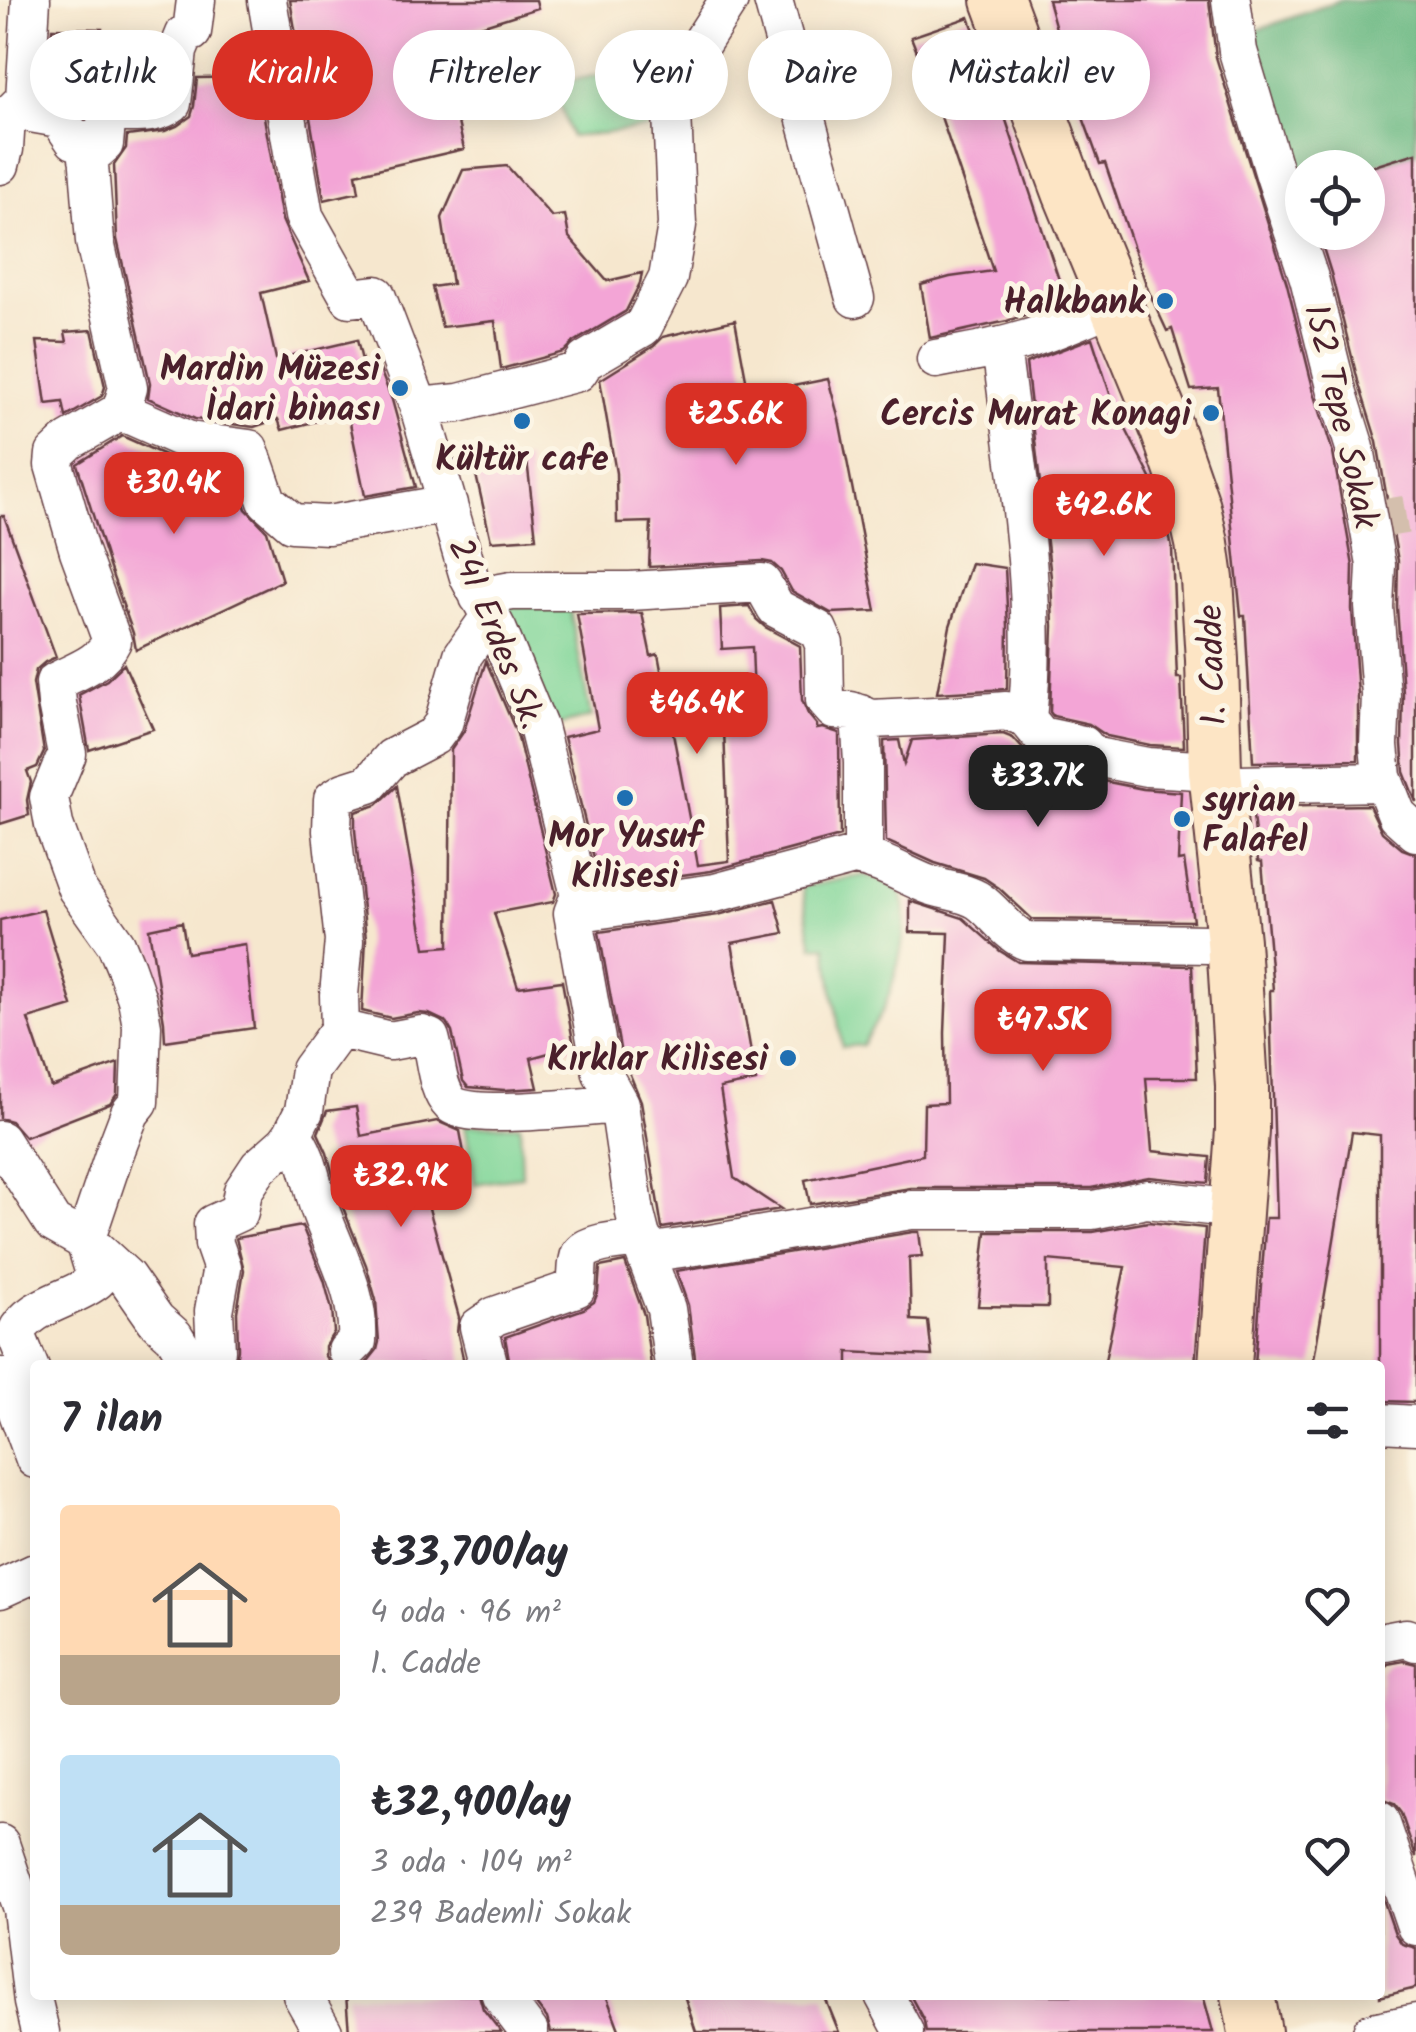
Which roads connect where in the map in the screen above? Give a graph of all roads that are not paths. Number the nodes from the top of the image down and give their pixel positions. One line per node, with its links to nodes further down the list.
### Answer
1 (31, 0): 11 (street)
2 (196, 0): 13 (street)
3 (268, 0): 19 (street, 241 Erdes Sk.)
4 (729, 0): 19 (street)
5 (773, 0): 15 (street)
6 (998, 0): 9 (main road, 1. Cadde)
7 (1024, 0): 10 (street)
8 (1230, 0): 26 (street, 152 Tepe Sokak)
9 (1010, 30)
10 (1024, 30)
11 (14, 110): 13 (street); 14 (street)
12 (1043, 120): 16 (main road, 1. Cadde)
13 (88, 158): 20 (street)
14 (0, 165)
15 (855, 298)
16 (1114, 305): 17 (street); 25 (main road, 1. Cadde)
17 (1000, 347): 18 (street); 24 (street)
18 (936, 359)
19 (419, 407): 21 (street, 241 Erdes Sk.)
20 (121, 411): 21 (street); 36 (street)
21 (448, 504): 22 (street, 241 Erdes Sk.)
22 (485, 607): 23 (street); 29 (street, 241 Erdes Sk.); 31 (street)
23 (860, 714): 24 (street); 28 (street)
24 (1026, 719): 25 (street)
25 (1227, 778): 26 (street); 30 (main road, 1. Cadde)
26 (1383, 782): 27 (street, 152 Tepe Sokak)
27 (1416, 831)
28 (863, 858): 29 (street); 30 (street)
29 (573, 914): 32 (street, 241 Erdes Sk.)
30 (1233, 942): 35 (main road, 1. Cadde)
31 (340, 1029): 32 (street); 33 (street)
32 (620, 1104): 37 (street, 241 Erdes Sk.)
33 (292, 1134): 38 (street); 40 (street)
34 (0, 1140): 36 (street)
35 (1237, 1208): 37 (street); 43 (main road, 1. Cadde)
36 (85, 1241): 39 (street); 44 (street)
37 (644, 1245): 41 (street); 42 (street, 241 Erdes Sk.)
38 (347, 1351)
39 (190, 1360)
40 (212, 1360)
41 (487, 1360)
42 (673, 1360)
43 (1225, 1360)
44 (30, 1369)
45 (0, 1377): 48 (street)
46 (1385, 1423): 47 (street)
47 (1416, 1425)
48 (30, 1445)
49 (30, 1575): 50 (street)
50 (0, 1589)
51 (1385, 1836): 53 (street)
52 (0, 1844): 54 (street)
53 (1416, 1926)
54 (30, 1977)
55 (33, 2000): 62 (street)
56 (305, 2000): 63 (street)
57 (331, 2000): 64 (street)
58 (505, 2000): 65 (street)
59 (887, 2000): 66 (street)
60 (1249, 2000): 67 (main road)
61 (1416, 2023): 68 (street)
62 (40, 2032)
63 (323, 2032)
64 (340, 2032)
65 (529, 2032)
66 (904, 2032)
67 (1255, 2032)
68 (1372, 2032)

